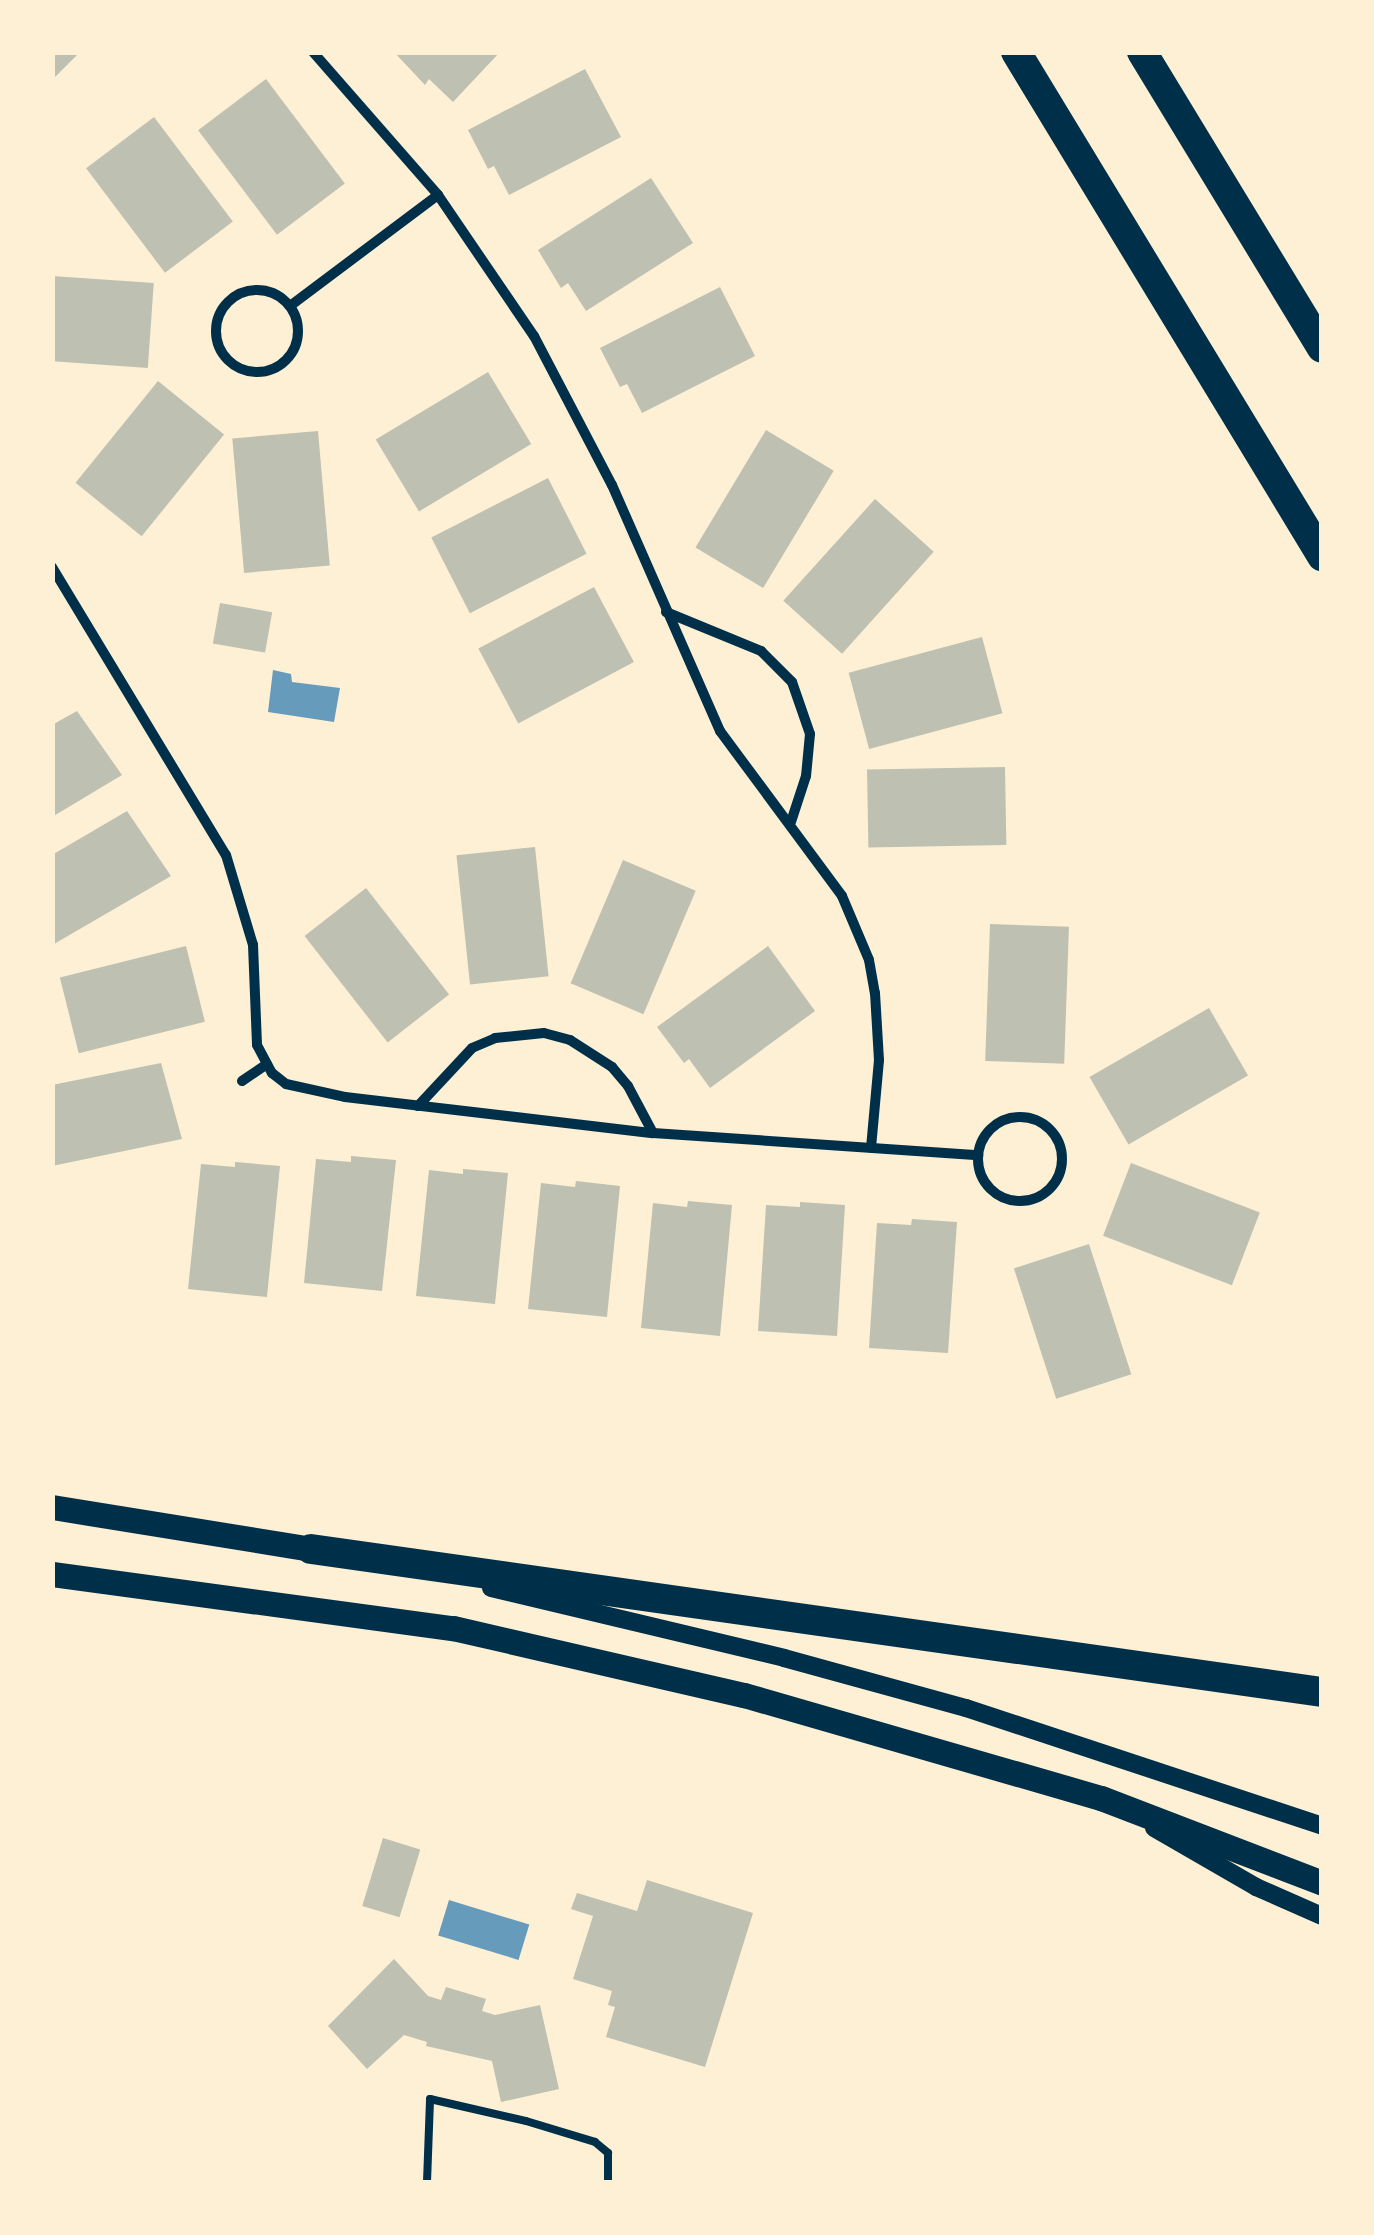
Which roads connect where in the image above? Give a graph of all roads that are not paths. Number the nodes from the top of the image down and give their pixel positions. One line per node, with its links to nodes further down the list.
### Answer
1 (313, 52): 4 (street)
2 (1016, 52): 7 (highway)
3 (1142, 52): 6 (highway)
4 (438, 195): 5 (street); 9 (street)
5 (290, 306): 5 (street)
6 (1322, 348)
7 (1322, 556)
8 (52, 567): 11 (street)
9 (666, 612): 10 (street); 10 (street)
10 (791, 822): 15 (street)
11 (267, 1064): 12 (street); 13 (street)
12 (242, 1081)
13 (418, 1106): 14 (street); 14 (street)
14 (654, 1133): 15 (street)
15 (870, 1148): 16 (street)
16 (978, 1155): 16 (street)
17 (52, 1507): 18 (main road)
18 (311, 1549): 20 (highway); 22 (street)
19 (52, 1574): 21 (main road)
20 (1322, 1692)
21 (1101, 1798): 23 (main road); 24 (street)
22 (1322, 1826)
23 (1322, 1884)
24 (1322, 1916)
25 (427, 2182): 26 (lane)
26 (608, 2182)

